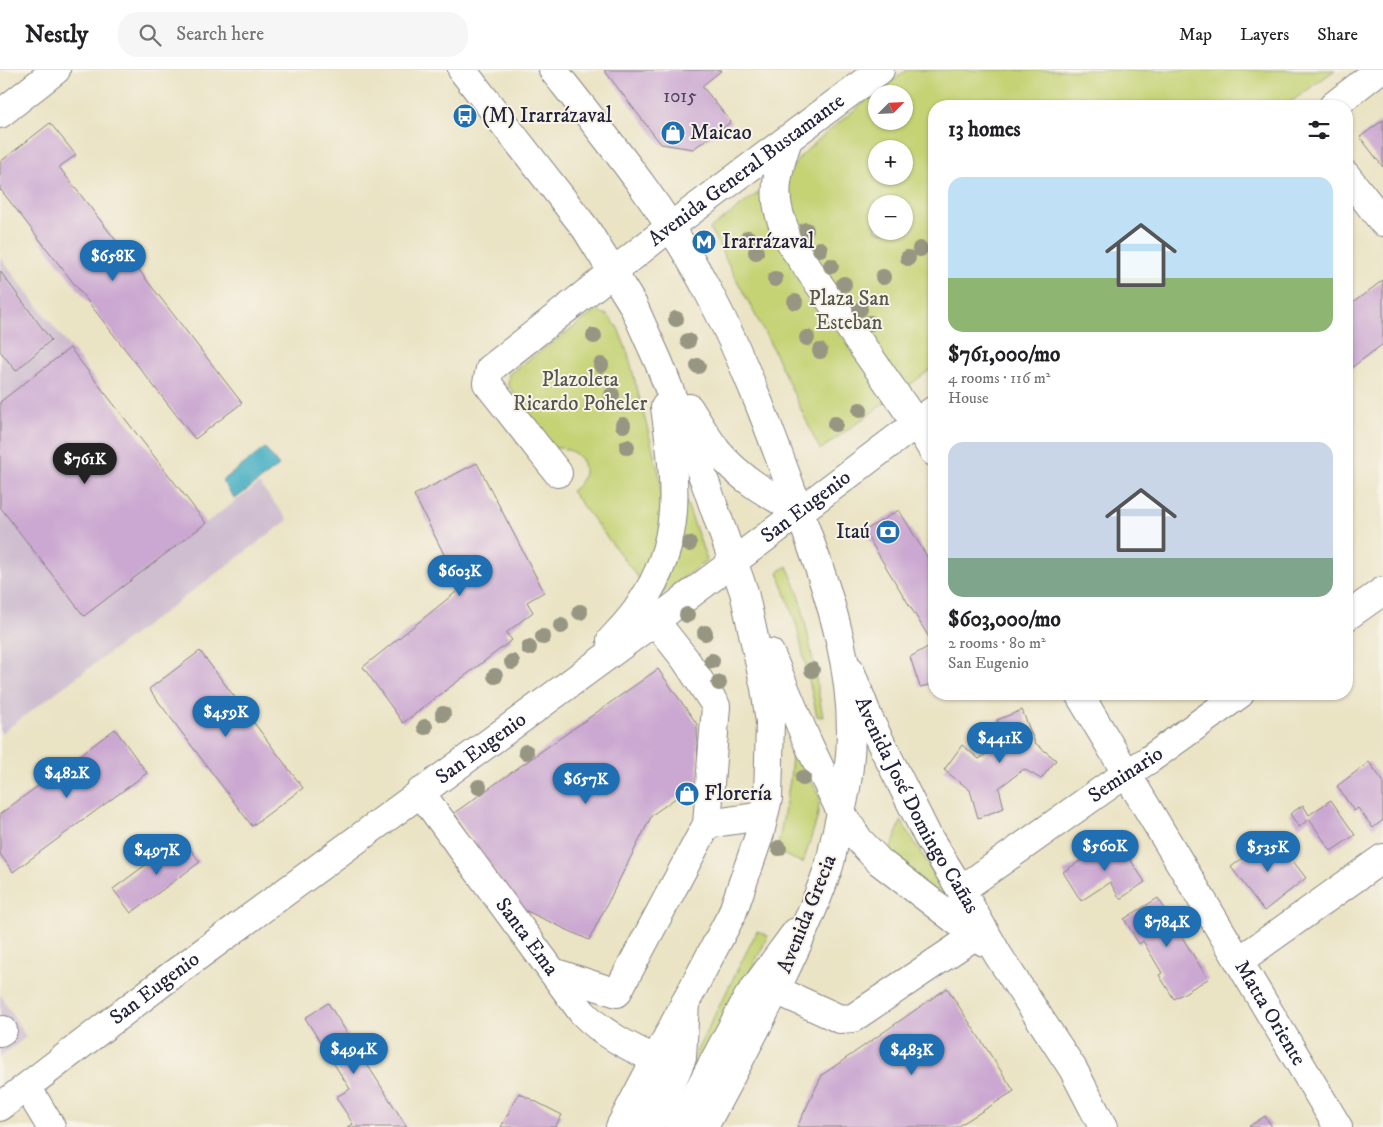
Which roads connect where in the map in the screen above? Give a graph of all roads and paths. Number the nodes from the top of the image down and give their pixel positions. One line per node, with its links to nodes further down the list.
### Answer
1 (56, 70): 7 (main road)
2 (462, 70): 12 (main road)
3 (553, 70): 11 (main road, Avenida Grecia)
4 (880, 70): 8 (main road, Avenida General Bustamante)
5 (1379, 70): 6 (main road)
6 (1341, 100)
7 (0, 114)
8 (788, 140): 11 (main road, Avenida General Bustamante); 14 (main road)
9 (1353, 184): 10 (main road)
10 (1383, 222)
11 (670, 227): 12 (main road, Avenida General Bustamante); 16 (main road, Avenida Grecia)
12 (613, 272): 13 (main road); 15 (main road, Avenida General Bustamante)
13 (659, 363): 16 (main road); 17 (main road); 23 (main road)
14 (925, 416): 16 (main road, San Eugenio)
15 (558, 473)
16 (799, 511): 17 (main road, San Eugenio); 22 (main road, Avenida Grecia)
17 (734, 561): 19 (main road); 21 (main road, San Eugenio)
18 (1383, 591): 20 (main road)
19 (744, 592): 28 (main road, Avenida José Domingo Cañas); 29 (main road)
20 (1353, 612)
21 (655, 621): 23 (main road, San Eugenio); 30 (main road)
22 (844, 652): 28 (main road, Avenida Grecia); 32 (main road, Avenida José Domingo Cañas)
23 (582, 674): 27 (main road, San Eugenio)
24 (1083, 700): 26 (main road, Matta Oriente)
25 (1232, 700): 26 (main road, Seminario)
26 (1127, 774): 32 (main road, Seminario); 36 (main road, Matta Oriente)
27 (420, 792): 37 (main road, Santa Ema); 41 (main road, San Eugenio)
28 (841, 812): 33 (main road, Avenida Grecia); 34 (main road, Avenida José Domingo Cañas)
29 (763, 816): 30 (main road); 39 (main road)
30 (707, 824): 37 (main road)
31 (1383, 858): 36 (main road)
32 (961, 890): 35 (main road, Avenida José Domingo Cañas)
33 (811, 911): 38 (main road, Avenida Grecia); 47 (main road)
34 (976, 935): 35 (main road, Avenida José Domingo Cañas); 38 (main road)
35 (998, 955): 49 (main road, Avenida José Domingo Cañas)
36 (1239, 961): 50 (main road, Matta Oriente)
37 (552, 972): 40 (main road, Santa Ema)
38 (776, 990): 48 (main road, Avenida Grecia)
39 (684, 1003): 40 (main road); 46 (main road)
40 (655, 1059): 45 (main road)
41 (27, 1088): 42 (main road, San Eugenio); 43 (main road, San Eugenio); 44 (main road)
42 (0, 1107)
43 (6, 1127)
44 (51, 1127)
45 (620, 1127)
46 (649, 1127)
47 (678, 1127)
48 (704, 1127)
49 (1103, 1127)
50 (1338, 1127)

